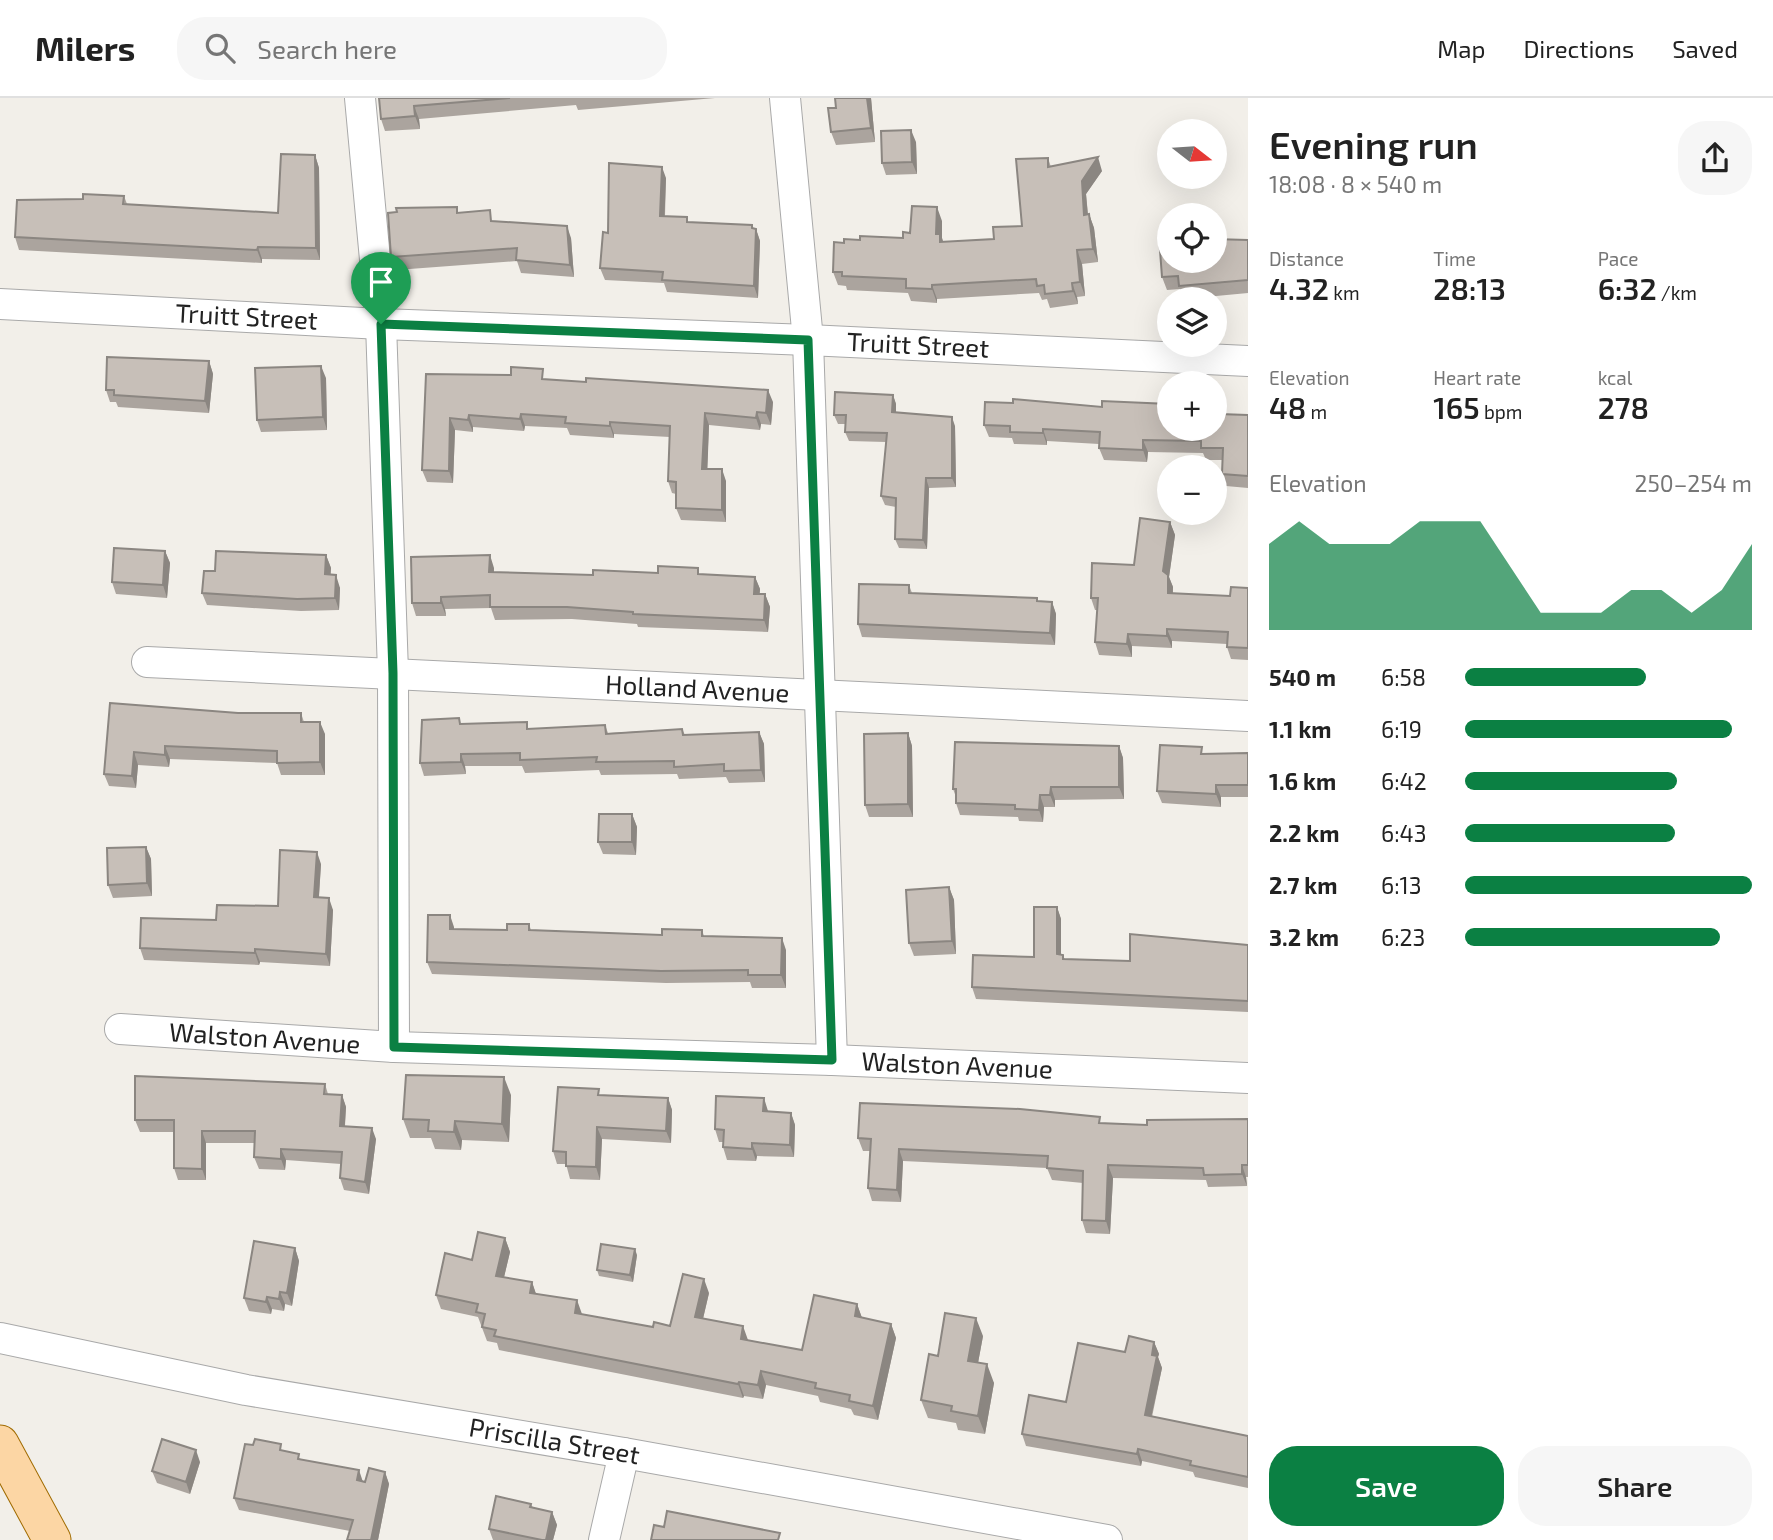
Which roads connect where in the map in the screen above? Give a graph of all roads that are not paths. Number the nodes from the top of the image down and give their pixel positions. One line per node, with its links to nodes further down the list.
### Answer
1 (360, 98): 4 (street)
2 (785, 98): 5 (street)
3 (0, 304): 4 (street, Truitt Street)
4 (381, 324): 5 (street, Truitt Street); 8 (street)
5 (808, 340): 6 (street, Truitt Street); 9 (street)
6 (1248, 361)
7 (147, 662): 8 (street, Holland Avenue)
8 (393, 673): 9 (street, Holland Avenue); 12 (street)
9 (818, 696): 10 (street, Holland Avenue); 13 (street)
10 (1248, 716)
11 (120, 1029): 12 (street, Walston Avenue)
12 (394, 1047): 13 (street, Walston Avenue)
13 (832, 1060): 14 (street, Walston Avenue)
14 (1248, 1078)
15 (0, 1338): 17 (street, Priscilla Street)
16 (0, 1444): 19 (main road)
17 (624, 1453): 18 (street, Priscilla Street); 20 (street)
18 (978, 1528): 21 (street, Priscilla Street)
19 (52, 1540)
20 (604, 1540)
21 (1107, 1540)

